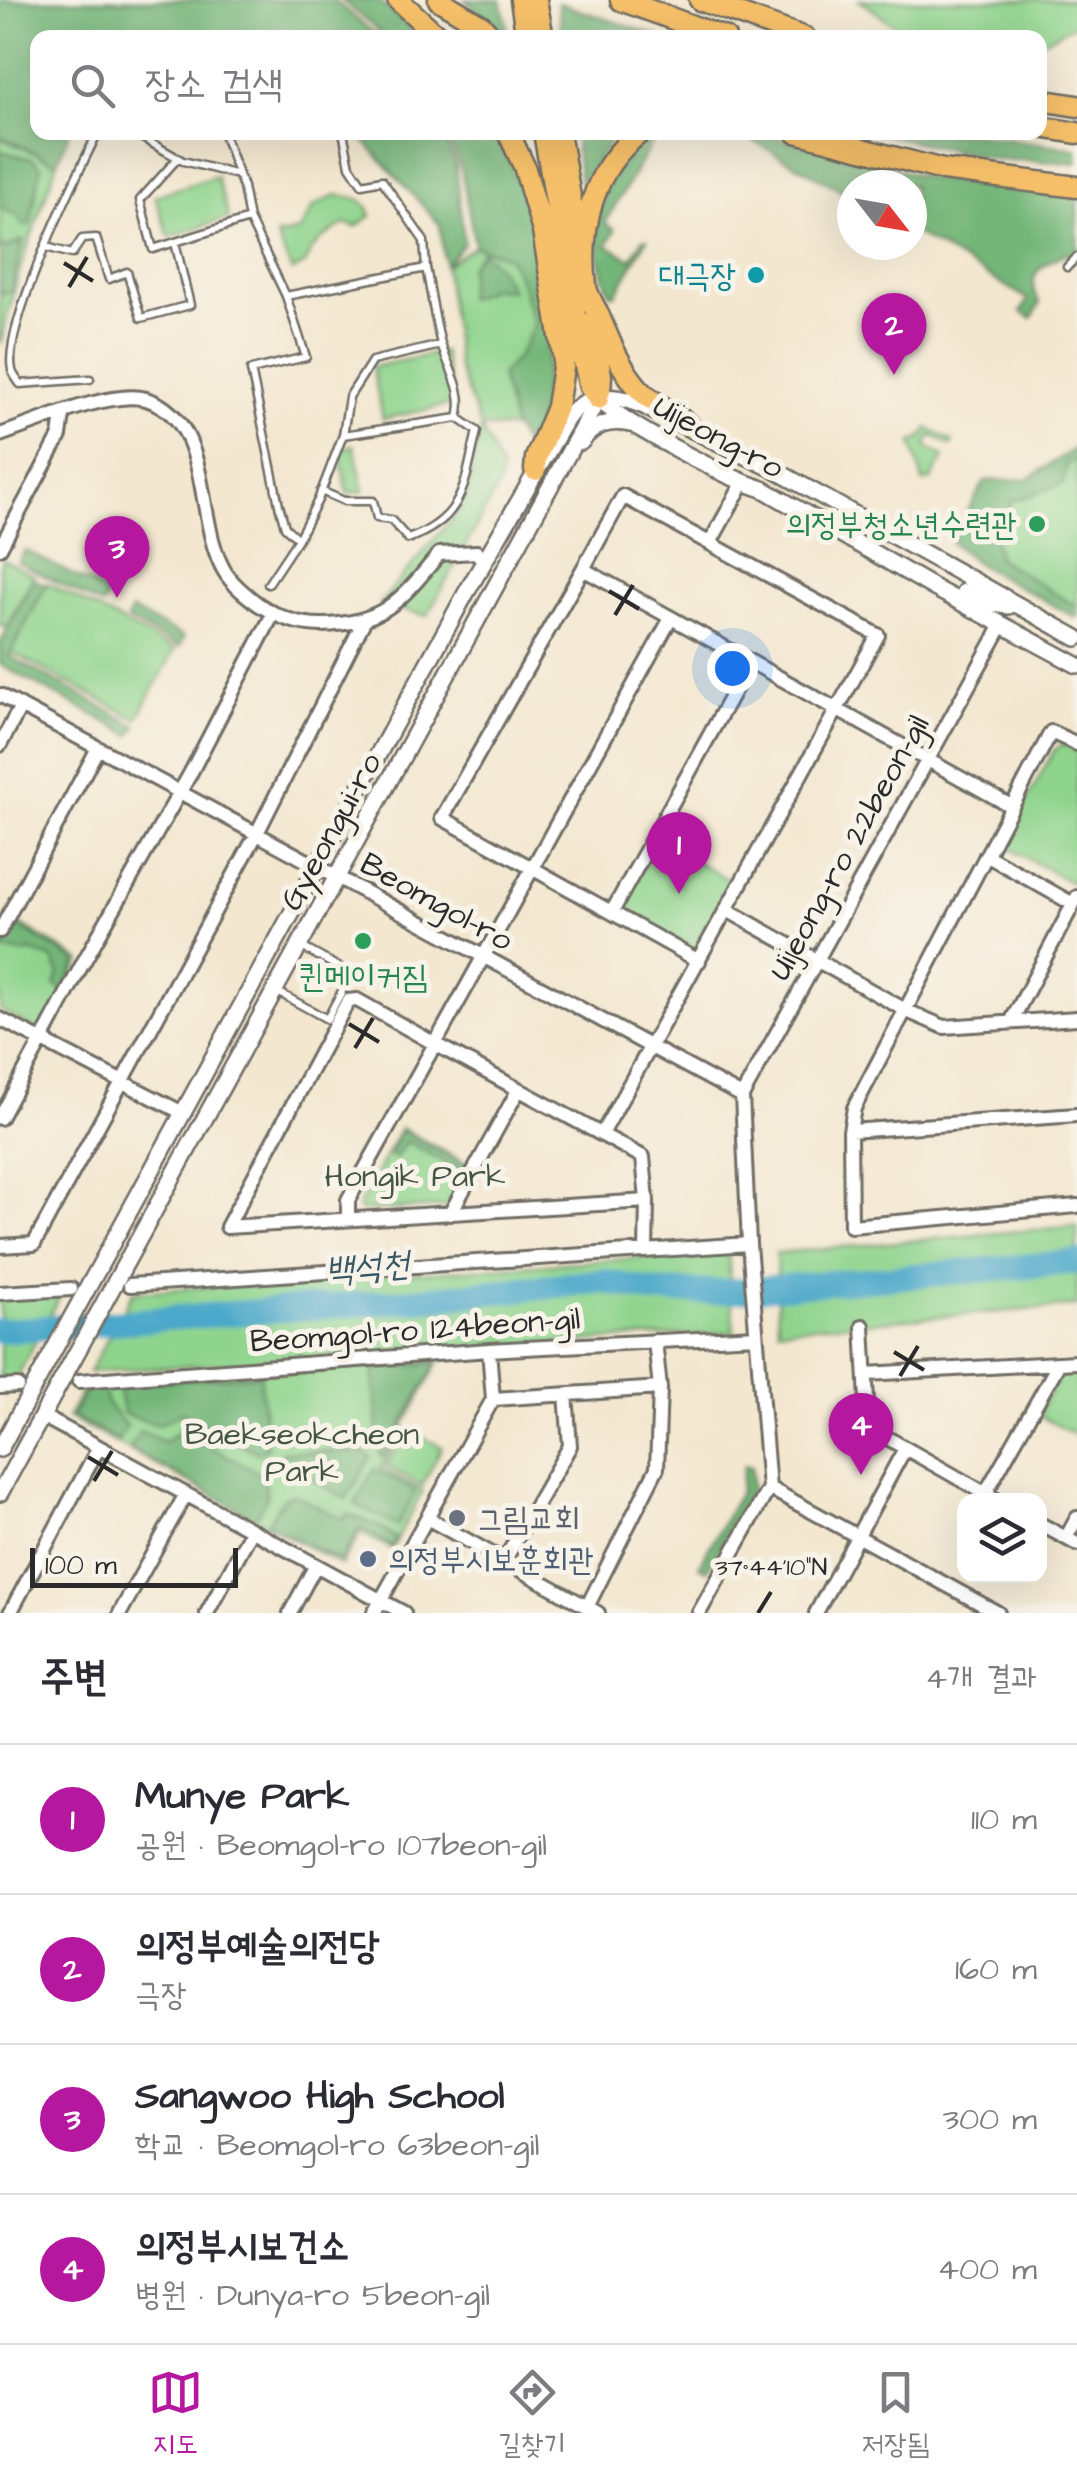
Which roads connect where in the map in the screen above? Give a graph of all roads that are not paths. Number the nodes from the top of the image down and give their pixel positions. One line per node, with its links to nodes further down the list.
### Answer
1 (398, 0): 7 (highway)
2 (439, 0): 8 (highway)
3 (521, 0): 9 (highway)
4 (536, 0): 10 (highway)
5 (622, 0): 11 (highway)
6 (700, 0): 12 (highway)
7 (431, 30)
8 (485, 30)
9 (526, 30)
10 (542, 30)
11 (703, 30)
12 (783, 30)
13 (1047, 101): 14 (highway)
14 (1077, 106)
15 (1047, 128): 16 (highway)
16 (1077, 133)
17 (94, 140): 31 (lane)
18 (146, 140): 26 (lane)
19 (227, 140): 27 (lane)
20 (345, 140): 34 (lane)
21 (512, 140): 47 (highway)
22 (545, 140): 39 (highway)
23 (560, 140): 35 (highway)
24 (633, 140): 35 (highway)
25 (827, 140): 28 (highway)
26 (178, 158): 27 (lane); 30 (lane)
27 (238, 174): 29 (lane)
28 (1077, 187)
29 (249, 219): 30 (lane); 36 (lane)
30 (175, 242): 31 (lane)
31 (45, 247): 38 (lane)
32 (1077, 257): 33 (lane)
33 (1066, 267)
34 (426, 268): 36 (lane); 37 (lane)
35 (586, 289): 39 (highway); 43 (highway)
36 (286, 296): 51 (lane)
37 (441, 345): 42 (lane); 46 (lane)
38 (90, 379)
39 (598, 399): 40 (street, Uijeong-ro); 43 (street, Uijeong-ro); 44 (street, Uijeong-ro); 48 (street, Gyeongui-ro)
40 (576, 406): 47 (street, Gyeongui-ro)
41 (63, 414): 45 (street); 53 (street); 58 (street)
42 (458, 418): 46 (lane); 50 (lane)
43 (689, 426): 57 (street, Uijeong-ro)
44 (644, 429): 48 (street); 49 (street, Uijeong-ro)
45 (0, 435)
46 (343, 435): 50 (lane)
47 (536, 470): 55 (street, Gyeongui-ro)
48 (558, 473): 78 (street, Gyeongui-ro)
49 (743, 483): 52 (street); 61 (street, Uijeong-ro)
50 (322, 491): 51 (lane)
51 (298, 539): 56 (lane)
52 (710, 543): 54 (street); 67 (street)
53 (0, 548)
54 (582, 570): 59 (street); 77 (street)
55 (480, 573): 60 (street); 76 (street, Gyeongui-ro)
56 (268, 584)
57 (1023, 608): 61 (street); 62 (street, Uijeong-ro)
58 (273, 614): 60 (street); 72 (street)
59 (671, 618): 63 (street); 77 (street)
60 (364, 621): 74 (street)
61 (1002, 625): 64 (street, Uijeong-ro); 71 (street, Uijeong-ro 22beon-gil)
62 (1077, 638)
63 (750, 662): 67 (street); 81 (street)
64 (1077, 665)
65 (0, 694): 66 (street, Beomgol-ro)
66 (21, 706): 69 (street); 70 (street, Beomgol-ro)
67 (837, 710): 71 (street); 80 (street)
68 (1077, 744): 73 (street)
69 (0, 745)
70 (98, 748): 72 (street, Beomgol-ro); 82 (street)
71 (928, 760): 73 (street); 86 (street, Uijeong-ro 22beon-gil)
72 (181, 791): 74 (street, Beomgol-ro); 92 (street)
73 (1011, 806): 75 (street)
74 (257, 833): 76 (street, Beomgol-ro); 95 (street)
75 (986, 855): 79 (street); 88 (street)
76 (317, 867): 78 (street, Beomgol-ro); 98 (street, Gyeongui-ro)
77 (532, 868): 81 (street); 84 (street)
78 (337, 877): 83 (street, Gyeongui-ro); 84 (street, Beomgol-ro)
79 (1075, 901): 91 (street)
80 (727, 910): 85 (street); 86 (street)
81 (612, 912): 85 (street)
82 (0, 931)
83 (300, 946): 87 (street, Gyeongui-ro); 87 (lane)
84 (483, 958): 93 (street); 94 (street, Beomgol-ro)
85 (699, 960): 94 (street)
86 (818, 961): 88 (street); 97 (street, Uijeong-ro 22beon-gil)
87 (275, 990): 120 (street, Gyeongui-ro)
88 (907, 1011): 91 (street); 101 (street)
89 (1077, 1018): 91 (street)
90 (0, 1019): 92 (street)
91 (1012, 1020)
92 (43, 1042): 95 (street); 100 (street)
93 (436, 1044): 96 (street); 106 (street); 106 (street)
94 (652, 1047): 97 (street, Beomgol-ro); 102 (street)
95 (123, 1080): 98 (street); 108 (street)
96 (519, 1089): 102 (street); 105 (street)
97 (742, 1096): 107 (street)
98 (183, 1112): 111 (street, Gyeongui-ro)
99 (1077, 1116): 101 (street)
100 (0, 1118)
101 (850, 1132): 104 (street)
102 (602, 1134): 103 (street)
103 (647, 1200): 105 (street); 109 (street)
104 (1077, 1206)
105 (450, 1214): 106 (street)
106 (348, 1218)
107 (749, 1244): 109 (street); 114 (street)
108 (0, 1246)
109 (646, 1251): 110 (street)
110 (130, 1285)
111 (79, 1289): 112 (street); 128 (street, Gyeongui-ro)
112 (0, 1293)
113 (863, 1326): 119 (street)
114 (756, 1332): 115 (street, Beomgol-ro 124beon-gil); 130 (street)
115 (656, 1341): 116 (street, Beomgol-ro 124beon-gil); 123 (street)
116 (488, 1350): 120 (street, Beomgol-ro 124beon-gil); 125 (street)
117 (1077, 1362): 118 (street)
118 (1060, 1363): 119 (street); 133 (street)
119 (867, 1374): 129 (street)
120 (72, 1377): 126 (street)
121 (18, 1386): 122 (street)
122 (0, 1387)
123 (660, 1388): 124 (street); 144 (street)
124 (566, 1394): 125 (street); 141 (street)
125 (493, 1399): 135 (street)
126 (42, 1416): 127 (street); 131 (street)
127 (99, 1447): 134 (street); 145 (street)
128 (0, 1449)
129 (904, 1450): 132 (street); 139 (street)
130 (769, 1488): 139 (street); 150 (street)
131 (0, 1493)
132 (984, 1493)
133 (993, 1493)
134 (186, 1494): 138 (street); 146 (street)
135 (427, 1518): 141 (street); 143 (street)
136 (1077, 1518): 140 (street)
137 (1047, 1528): 140 (street)
138 (252, 1530): 142 (street); 147 (street)
139 (857, 1537): 151 (street); 152 (street)
140 (1072, 1541)
141 (504, 1561): 144 (street)
142 (316, 1565): 143 (street); 148 (street)
143 (377, 1606): 149 (street)
144 (592, 1610)
145 (10, 1613)
146 (120, 1613)
147 (208, 1613)
148 (290, 1613)
149 (404, 1613)
150 (699, 1613)
151 (816, 1613)
152 (998, 1613)

